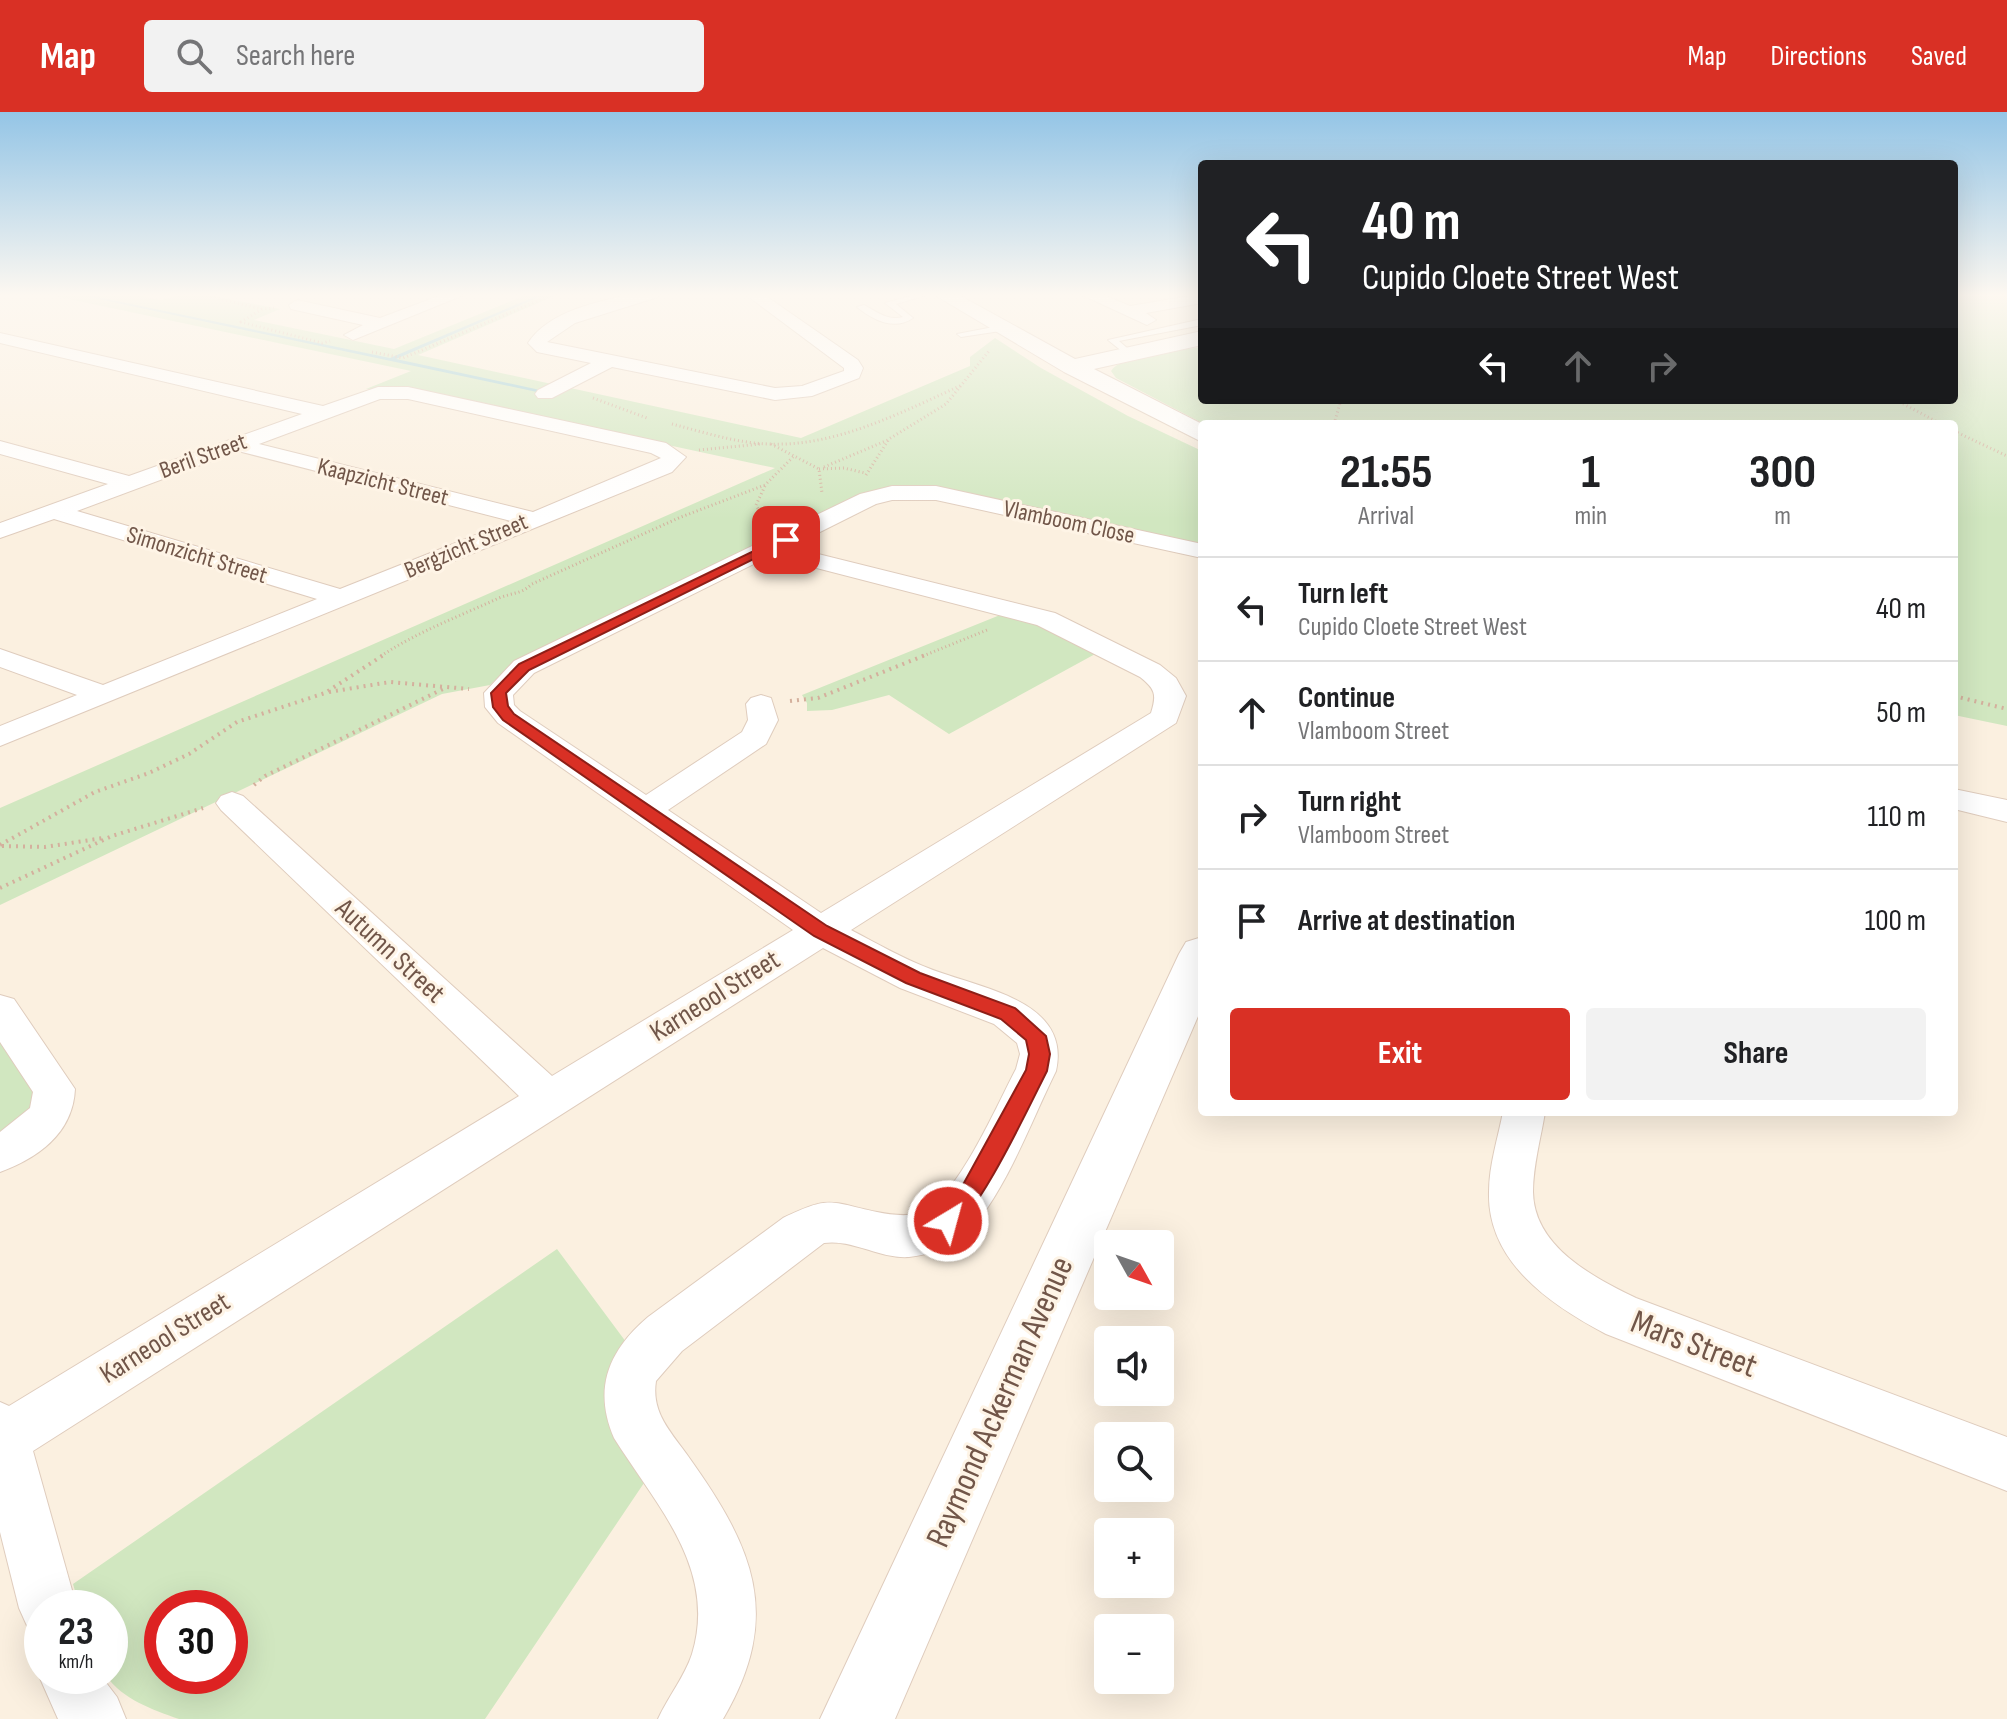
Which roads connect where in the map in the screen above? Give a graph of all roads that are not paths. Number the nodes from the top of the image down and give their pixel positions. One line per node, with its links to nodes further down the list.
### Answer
1 (134, 369): 7 (street)
2 (594, 369): 6 (street)
3 (646, 369): 4 (street)
4 (853, 369)
5 (1076, 369): 8 (street)
6 (551, 391)
7 (321, 412): 9 (street, Beril Street); 11 (street, Beril Street)
8 (1198, 432)
9 (234, 444): 12 (street, Beril Street); 14 (street, Kaapzicht Street)
10 (0, 447): 12 (street)
11 (675, 457): 14 (street, Bergzicht Street)
12 (129, 483): 13 (street, Beril Street)
13 (52, 511): 15 (street, Beril Street); 18 (street, Simonzicht Street)
14 (532, 519): 18 (street, Bergzicht Street)
15 (0, 531)
16 (778, 545): 17 (street, Vlamboom Close); 25 (street, Vlamboom Close); 27 (street, Karneool Street)
17 (1198, 550)
18 (342, 598): 20 (street, Bergzicht Street)
19 (0, 657): 20 (street)
20 (103, 695): 22 (street, Bergzicht Street)
21 (761, 704): 25 (street)
22 (0, 737)
23 (1958, 800): 26 (street)
24 (232, 803): 30 (street, Autumn Street)
25 (646, 810): 27 (street)
26 (2007, 811)
27 (821, 931): 30 (street, Karneool Street); 38 (street)
28 (1198, 963): 39 (street, Raymond Ackerman Avenue)
29 (0, 1010): 32 (street)
30 (549, 1099): 33 (street, Karneool Street)
31 (1523, 1116): 34 (street, Mars Street)
32 (0, 1153)
33 (1, 1436): 35 (street)
34 (2007, 1464)
35 (43, 1590)
36 (77, 1694): 37 (street)
37 (95, 1719)
38 (689, 1719)
39 (857, 1719)

